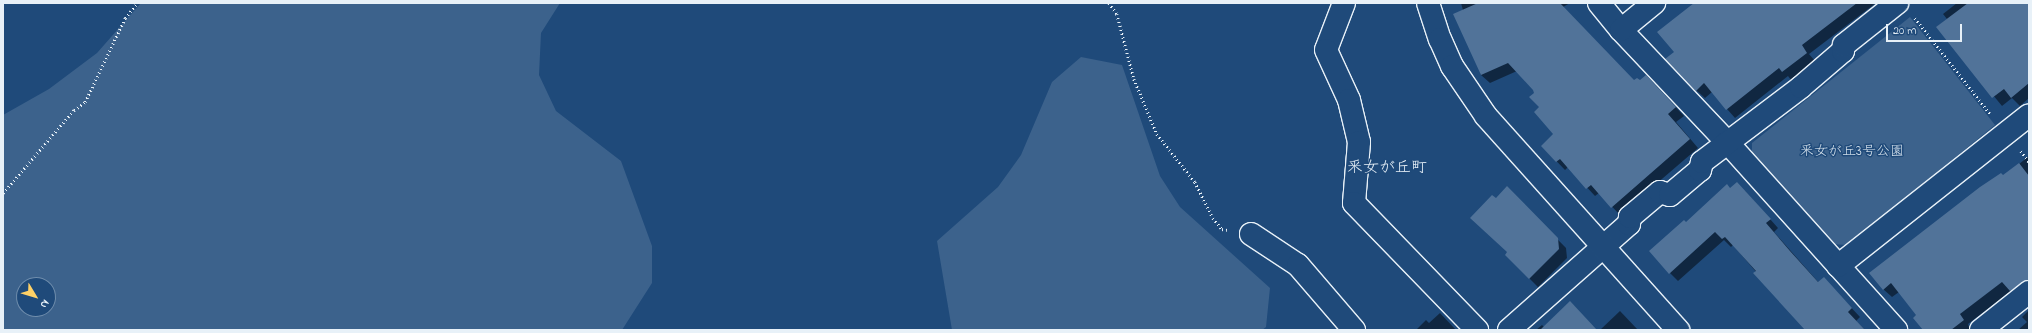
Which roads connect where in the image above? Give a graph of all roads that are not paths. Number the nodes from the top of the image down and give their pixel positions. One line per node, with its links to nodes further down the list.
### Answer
1 (1344, 3): 14 (street)
2 (1428, 3): 10 (street)
3 (1599, 3): 6 (street)
4 (1654, 3): 6 (street)
5 (1905, 9): 8 (street)
6 (1621, 30): 8 (street)
7 (2029, 115): 11 (street)
8 (1727, 142): 10 (street); 11 (street)
9 (1251, 234): 13 (street)
10 (1602, 247): 15 (street); 16 (street)
11 (1838, 266): 17 (street)
12 (2029, 292): 18 (street)
13 (1354, 330)
14 (1476, 330)
15 (1509, 330)
16 (1678, 330)
17 (1896, 330)
18 (1981, 330)

